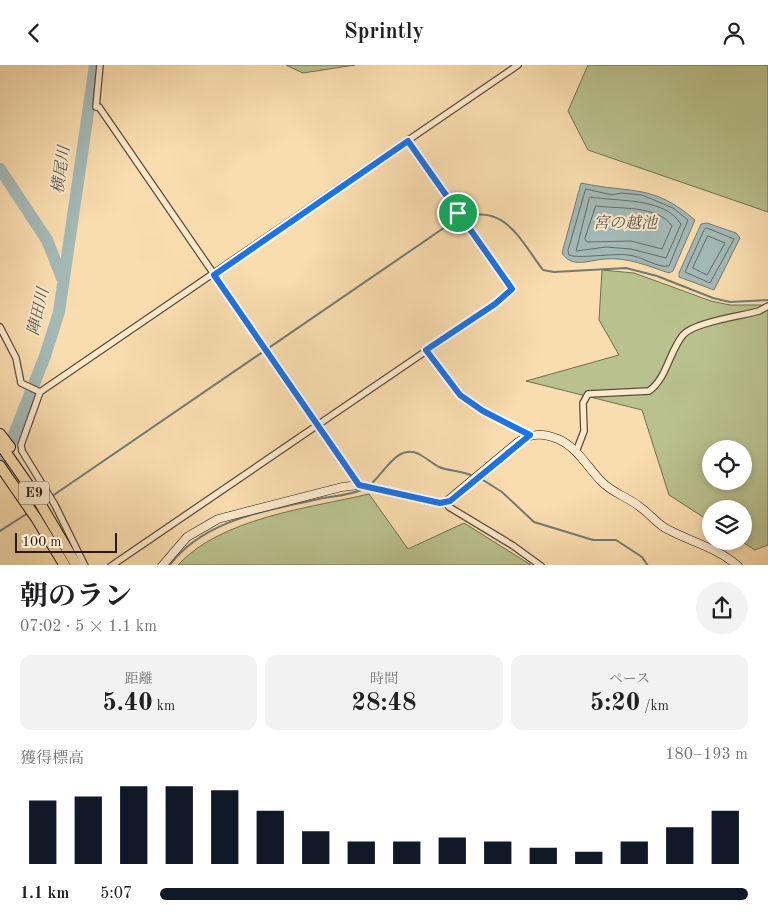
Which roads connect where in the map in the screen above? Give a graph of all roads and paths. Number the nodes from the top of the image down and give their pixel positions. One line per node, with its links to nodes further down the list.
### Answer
1 (100, 65): 4 (street)
2 (518, 65): 3 (street)
3 (408, 141): 4 (street); 7 (street)
4 (214, 275): 8 (street); 9 (street)
5 (768, 306): 13 (street)
6 (0, 327): 8 (street)
7 (426, 350): 9 (street); 11 (street)
8 (38, 391): 22 (street)
9 (317, 424): 16 (street); 23 (street)
10 (0, 434): 19 (highway)
11 (530, 435): 13 (street); 17 (street)
12 (0, 443): 19 (highway, E9)
13 (576, 452): 26 (street)
14 (0, 466): 18 (highway, E9)
15 (0, 474): 18 (highway)
16 (359, 485): 17 (street); 24 (street)
17 (446, 502): 25 (street)
18 (36, 518): 20 (highway, E9)
19 (65, 543): 21 (highway, E9)
20 (65, 565)
21 (77, 565)
22 (85, 565)
23 (111, 565)
24 (162, 565)
25 (541, 565)
26 (738, 565)

